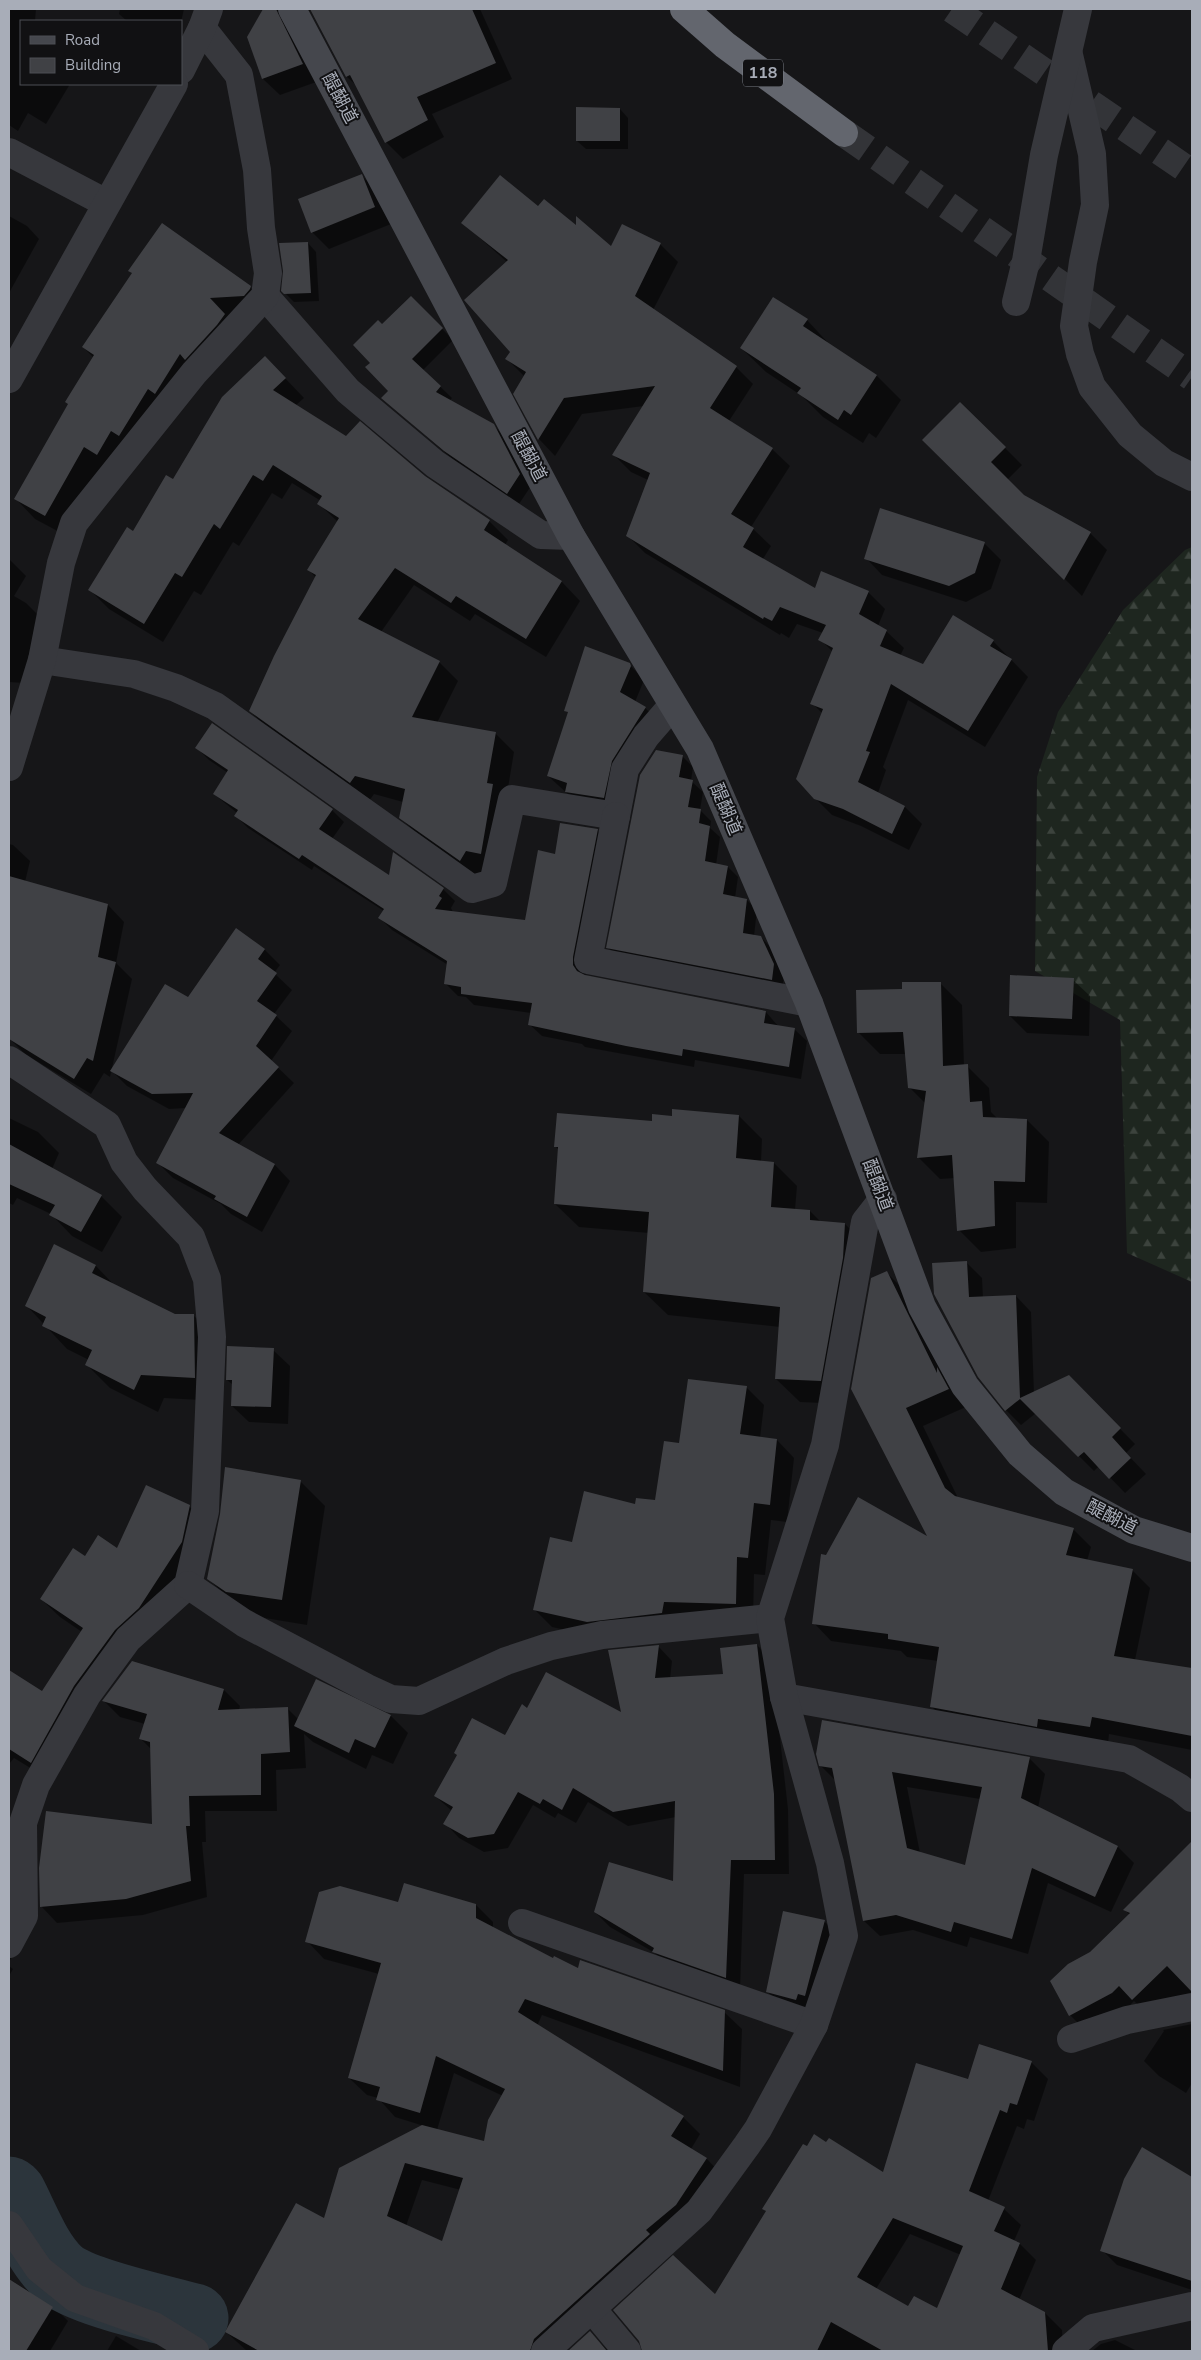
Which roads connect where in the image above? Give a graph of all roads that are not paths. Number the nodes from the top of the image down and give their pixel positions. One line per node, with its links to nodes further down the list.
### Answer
1 (292, 9): 15 (main road, 醍醐道)
2 (684, 9): 8 (highway, 118)
3 (1078, 9): 5 (street)
4 (206, 18): 6 (street); 11 (street)
5 (1069, 55): 12 (street); 14 (street)
6 (182, 68)
7 (173, 85): 10 (street)
8 (844, 133)
9 (9, 152): 10 (street)
10 (106, 203): 13 (street)
11 (265, 296): 15 (street); 16 (street)
12 (1016, 302)
13 (9, 379)
14 (1192, 477)
15 (571, 536): 17 (main road, 醍醐道)
16 (42, 660): 18 (street); 19 (street)
17 (672, 706): 19 (street); 20 (main road, 醍醐道)
18 (9, 767)
19 (616, 816): 20 (street)
20 (809, 1003): 22 (main road, 醍醐道)
21 (9, 1060): 24 (street)
22 (883, 1199): 23 (main road, 醍醐道); 25 (street)
23 (1192, 1548)
24 (188, 1585): 25 (street); 29 (street)
25 (770, 1618): 26 (street)
26 (784, 1697): 27 (street); 31 (street)
27 (1192, 1798)
28 (522, 1923): 31 (street)
29 (9, 1944)
30 (1192, 2007): 32 (street)
31 (814, 2025): 35 (street)
32 (1071, 2039)
33 (9, 2225): 36 (street)
34 (1192, 2306): 39 (street)
35 (592, 2309): 37 (street); 38 (street)
36 (195, 2351)
37 (545, 2351)
38 (627, 2351)
39 (1066, 2351)

